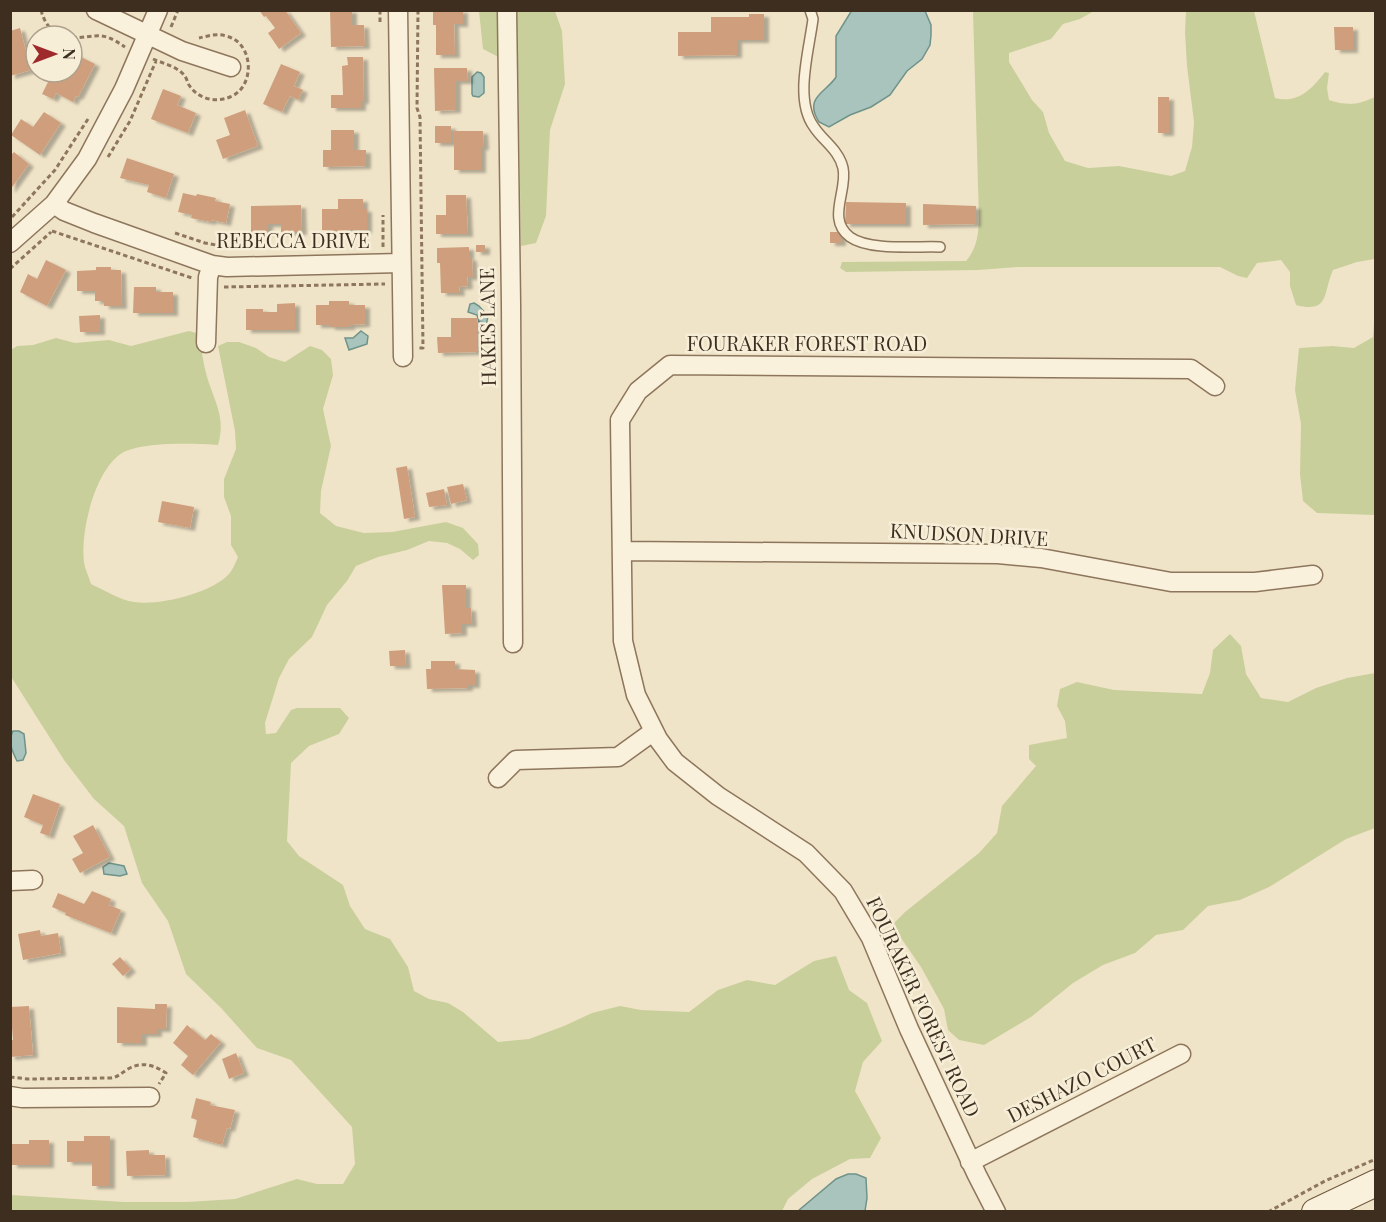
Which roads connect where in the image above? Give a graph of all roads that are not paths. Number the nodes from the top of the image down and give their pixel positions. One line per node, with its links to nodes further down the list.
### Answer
1 (96, 10): 6 (street)
2 (159, 10): 6 (street)
3 (398, 10): 11 (street)
4 (507, 10): 18 (street, HAKES LANE)
5 (810, 10): 10 (lane)
6 (139, 32): 7 (street); 8 (street)
7 (231, 67)
8 (54, 204): 9 (street); 12 (street, REBECCA DRIVE)
9 (10, 243)
10 (940, 247)
11 (400, 263): 12 (street, REBECCA DRIVE); 14 (street)
12 (212, 265): 13 (street)
13 (206, 344)
14 (403, 354)
15 (1215, 386): 16 (street, FOURAKER FOREST ROAD)
16 (622, 551): 17 (street, KNUDSON DRIVE); 19 (street, FOURAKER FOREST ROAD)
17 (1313, 575)
18 (513, 643)
19 (654, 731): 20 (street); 26 (street, FOURAKER FOREST ROAD)
20 (498, 778)
21 (33, 880): 22 (street)
22 (10, 881)
23 (1181, 1054): 26 (street, DESHAZO COURT)
24 (10, 1096): 25 (street)
25 (150, 1097)
26 (970, 1162): 28 (street, FOURAKER FOREST ROAD)
27 (1376, 1183): 29 (main road)
28 (996, 1212)
29 (1315, 1212)

